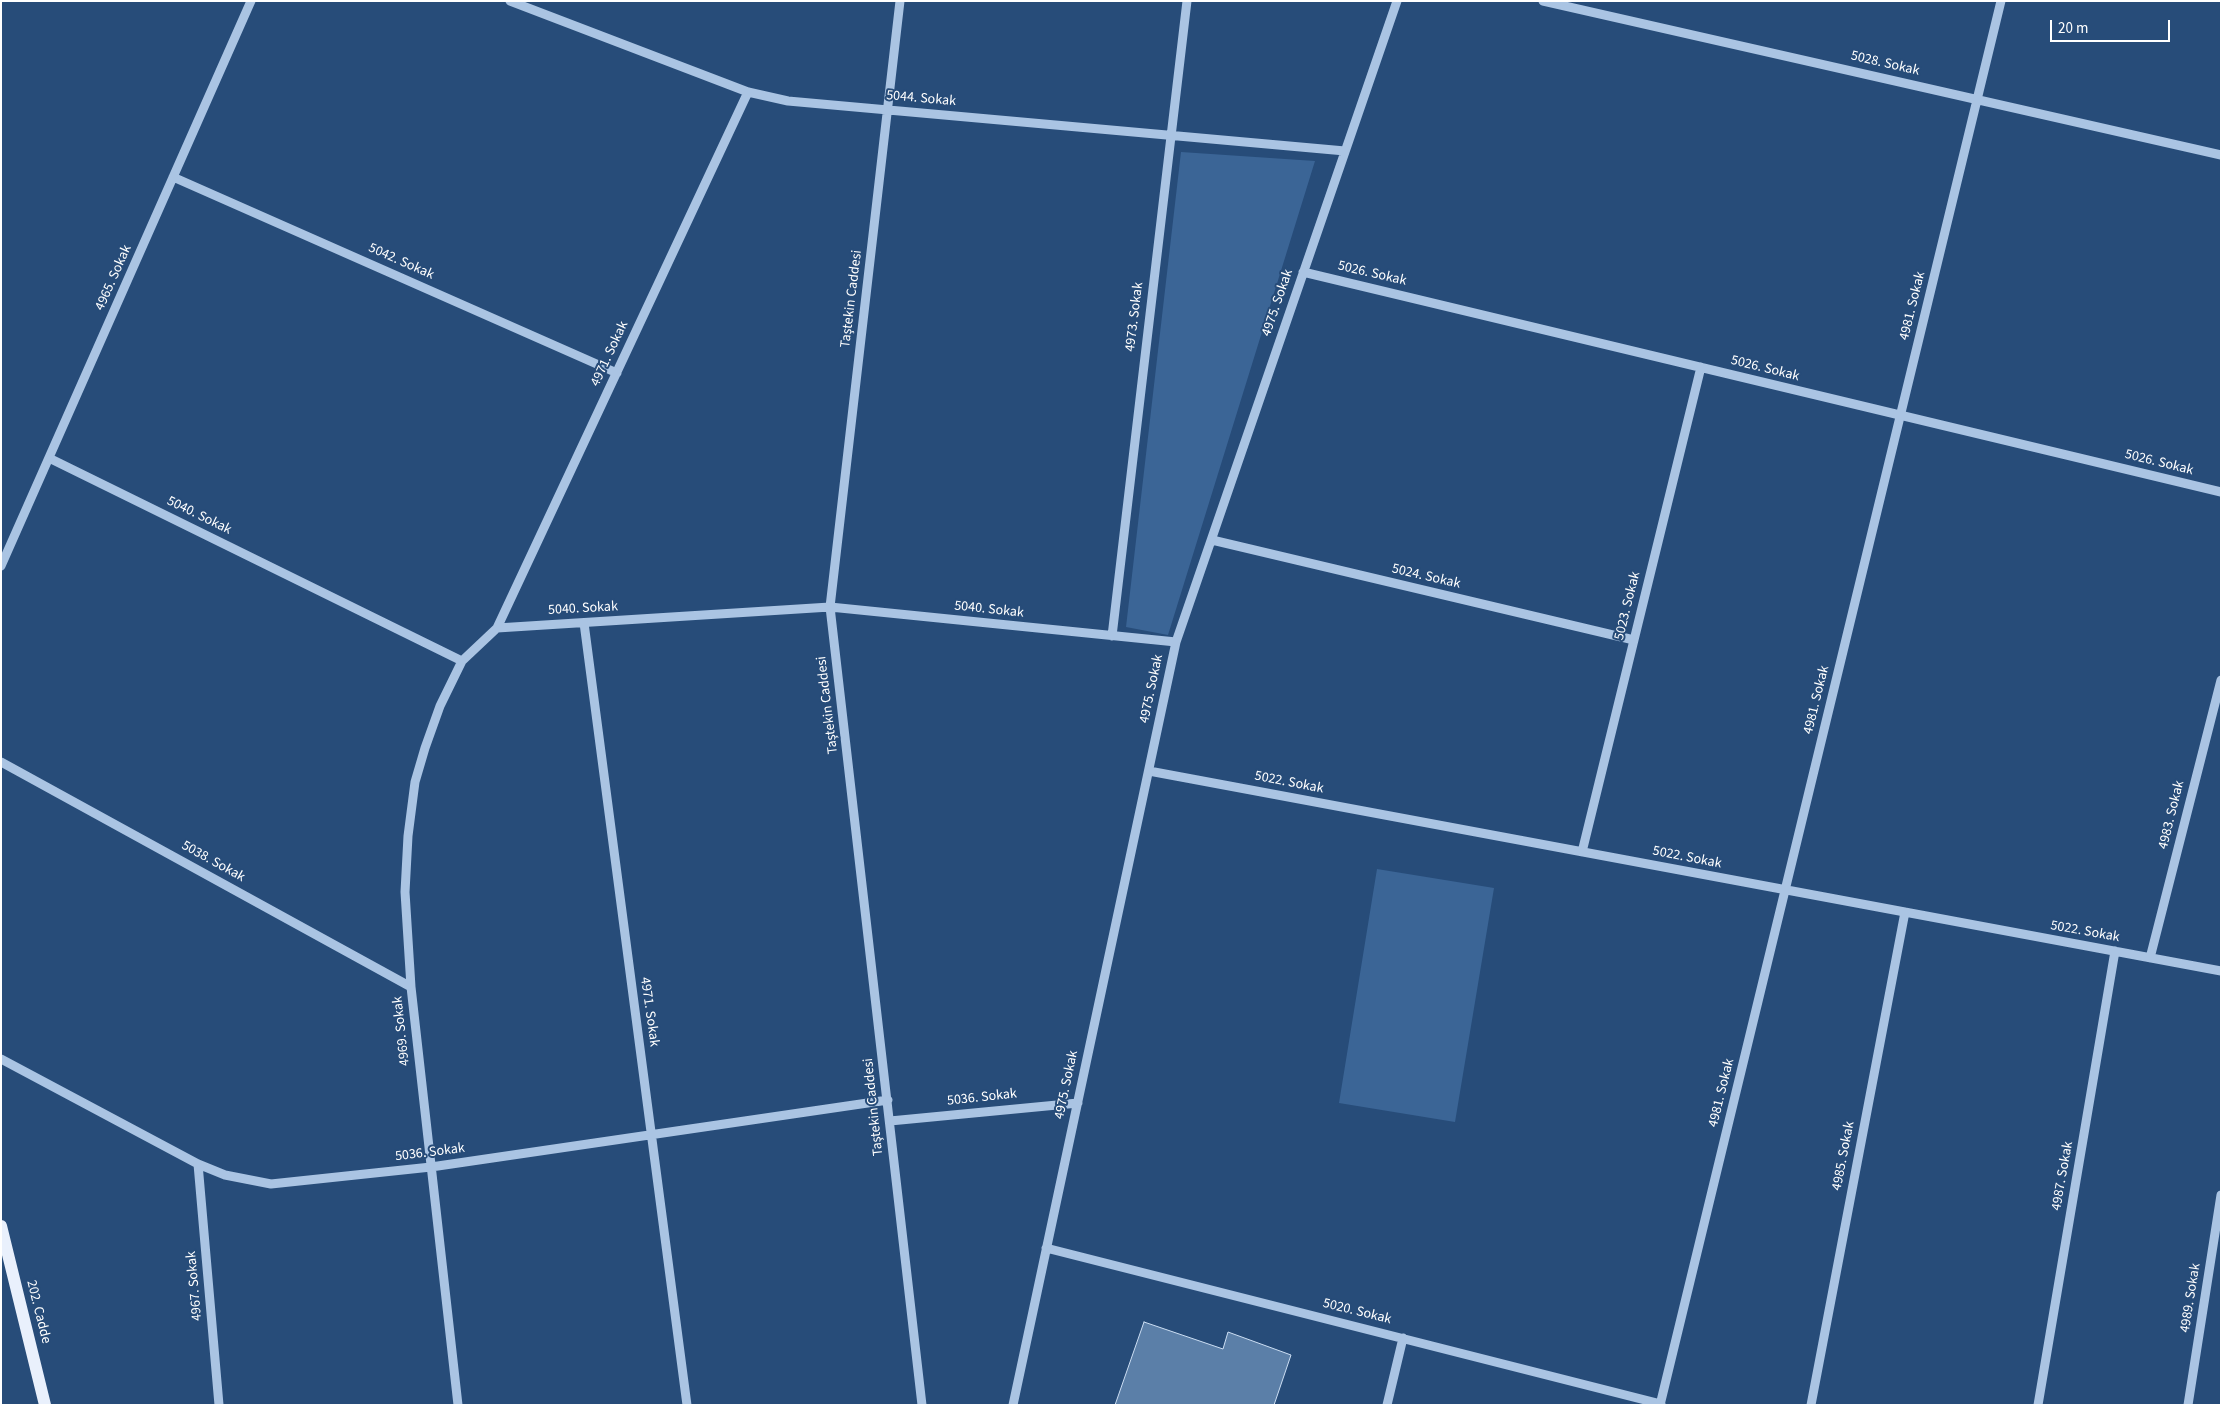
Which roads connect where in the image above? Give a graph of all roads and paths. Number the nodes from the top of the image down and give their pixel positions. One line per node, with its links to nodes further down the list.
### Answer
1 (251, 1): 14 (street, 4965. Sokak)
2 (510, 1): 8 (street, 5044. Sokak)
3 (900, 1): 10 (street, Taştekin Caddesi)
4 (1186, 1): 11 (street, 4973. Sokak)
5 (1397, 1): 12 (street, 4975. Sokak)
6 (1543, 1): 9 (street, 5028. Sokak)
7 (2001, 1): 9 (street, 4981. Sokak)
8 (748, 92): 10 (street, 5044. Sokak); 17 (street, 4971. Sokak)
9 (1977, 99): 13 (street, 5028. Sokak); 18 (street, 4981. Sokak)
10 (887, 110): 11 (street, 5044. Sokak); 23 (street, Taştekin Caddesi)
11 (1171, 135): 12 (street, 5044. Sokak); 26 (street, 4973. Sokak)
12 (1346, 151): 15 (street, 4975. Sokak)
13 (2221, 154)
14 (173, 177): 17 (street, 5042. Sokak); 19 (street, 4965. Sokak)
15 (1304, 272): 16 (street, 5026. Sokak); 21 (street, 4975. Sokak)
16 (1701, 367): 18 (street, 5026. Sokak); 27 (street, 5023. Sokak)
17 (617, 373): 25 (street, 4971. Sokak)
18 (1901, 416): 20 (street, 5026. Sokak); 34 (street, 4981. Sokak)
19 (49, 458): 22 (street, 4965. Sokak); 29 (street, 5040. Sokak)
20 (2221, 492)
21 (1212, 540): 27 (street, 5024. Sokak); 28 (street, 4975. Sokak)
22 (1, 566)
23 (830, 607): 24 (street, 5040. Sokak); 26 (street, 5040. Sokak); 41 (street, Taştekin Caddesi)
24 (584, 623): 25 (street, 5040. Sokak); 44 (street, 4971. Sokak)
25 (497, 628): 29 (street)
26 (1112, 636): 28 (street, 5040. Sokak)
27 (1634, 640): 33 (street, 5023. Sokak)
28 (1176, 642): 32 (street, 4975. Sokak)
29 (462, 661): 39 (street, 4969. Sokak)
30 (2221, 680): 37 (street, 4983. Sokak)
31 (1, 762): 39 (street, 5038. Sokak)
32 (1149, 771): 33 (street, 5022. Sokak); 42 (street, 4975. Sokak)
33 (1582, 852): 34 (street, 5022. Sokak)
34 (1785, 890): 35 (street, 5022. Sokak); 51 (street, 4981. Sokak)
35 (1905, 912): 36 (street, 5022. Sokak); 59 (street, 4985. Sokak)
36 (2115, 951): 37 (street, 5022. Sokak); 60 (street, 4987. Sokak)
37 (2150, 958): 38 (street, 5022. Sokak)
38 (2221, 971)
39 (411, 987): 46 (street, 4969. Sokak)
40 (1, 1059): 45 (street, 5036. Sokak)
41 (888, 1100): 43 (street, Taştekin Caddesi); 44 (street, 5036. Sokak)
42 (1078, 1103): 43 (street, 5036. Sokak); 49 (street, 4975. Sokak)
43 (890, 1121): 56 (street, Taştekin Caddesi)
44 (652, 1135): 46 (street, 5036. Sokak); 55 (street, 4971. Sokak)
45 (198, 1164): 46 (street, 5036. Sokak); 53 (street, 4967. Sokak)
46 (431, 1167): 54 (street, 4969. Sokak)
47 (2221, 1195): 61 (street, 4989. Sokak)
48 (1, 1226): 52 (main road, 202. Cadde)
49 (1046, 1248): 50 (street, 5020. Sokak); 57 (street, 4975. Sokak)
50 (1403, 1338): 51 (street, 5020. Sokak); 58 (street)
51 (1661, 1404)
52 (45, 1405)
53 (219, 1405)
54 (458, 1405)
55 (688, 1405)
56 (922, 1405)
57 (1013, 1405)
58 (1387, 1405)
59 (1811, 1405)
60 (2038, 1405)
61 (2188, 1405)

